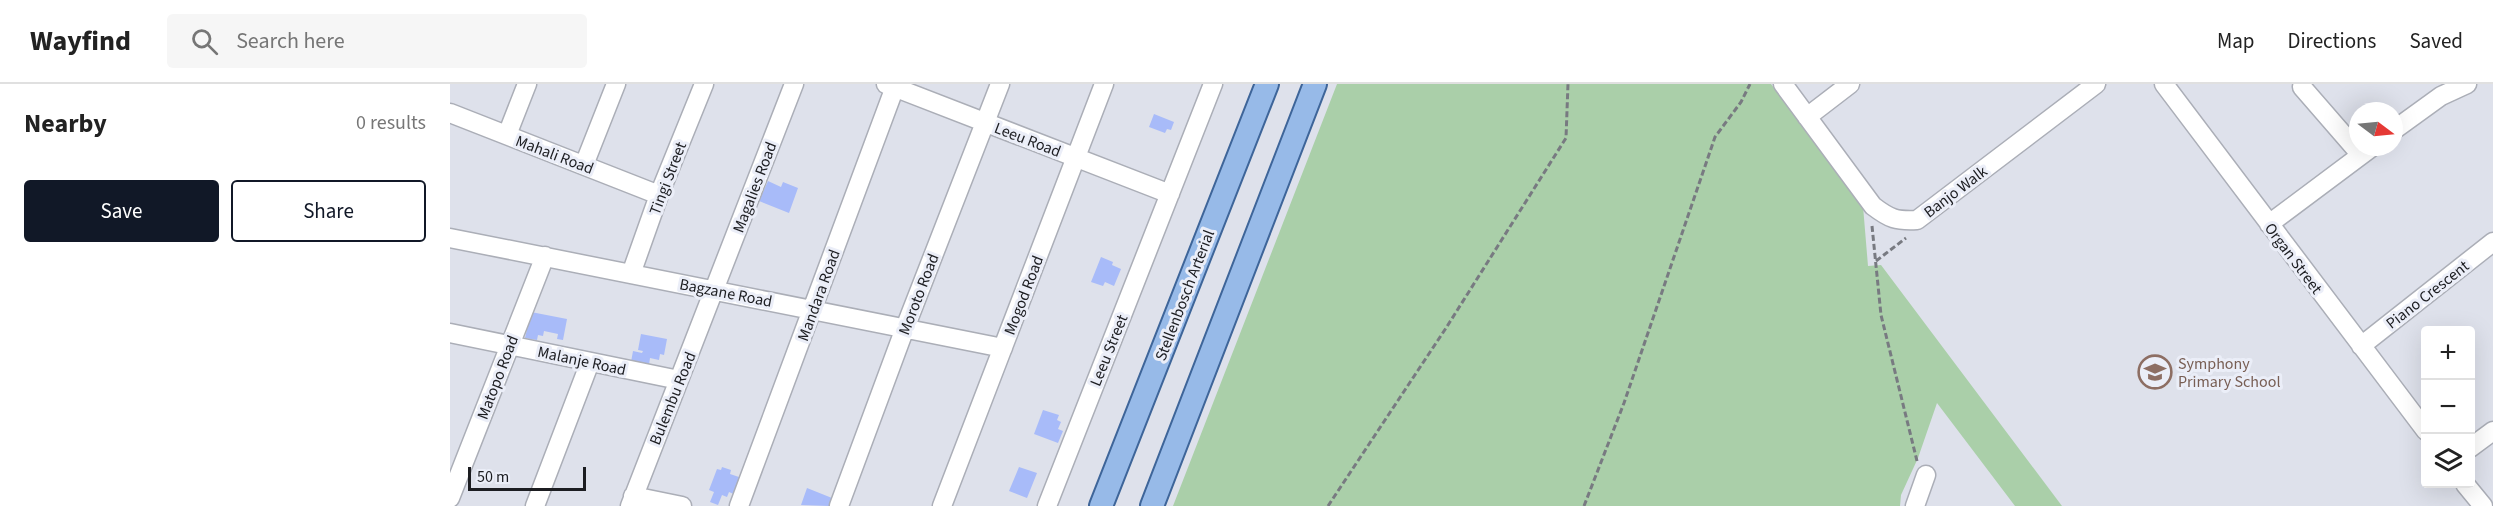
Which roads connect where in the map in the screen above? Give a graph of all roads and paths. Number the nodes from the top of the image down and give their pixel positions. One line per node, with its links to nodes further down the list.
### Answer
1 (527, 84): 25 (street)
2 (616, 84): 28 (street)
3 (704, 84): 30 (street, Tingi Street)
4 (795, 84): 39 (street, Magalies Road)
5 (1000, 84): 22 (street, Moroto Road)
6 (1104, 84): 27 (street, Mogod Road)
7 (1212, 84): 29 (street)
8 (1267, 84): 62 (main road, Stellenbosch Arterial)
9 (1315, 84): 63 (main road)
10 (1568, 84): 64 (path)
11 (1750, 84): 65 (path)
12 (1783, 84): 21 (street, Banjo Walk)
13 (1850, 84): 21 (street)
14 (2096, 84): 21 (street, Banjo Walk)
15 (2164, 84): 32 (street, Organ Street)
16 (2467, 84): 19 (street)
17 (892, 85): 22 (street, Leeu Road); 40 (street, Mandara Road)
18 (2302, 87): 24 (street)
19 (2437, 90): 23 (street)
20 (450, 113): 25 (street, Mahali Road)
21 (1807, 117)
22 (985, 122): 27 (street, Leeu Road); 41 (street, Moroto Road)
23 (2403, 122)
24 (2349, 134)
25 (507, 135): 28 (street, Mahali Road)
26 (2359, 156): 32 (street)
27 (1076, 158): 29 (street, Leeu Road); 45 (street, Mogod Road)
28 (585, 165): 30 (street, Mahali Road)
29 (1170, 194): 61 (street, Leeu Street)
30 (659, 195): 38 (street, Tingi Street)
31 (1871, 217): 37 (path)
32 (2269, 224): 44 (street, Organ Street)
33 (1908, 236): 37 (path)
34 (450, 238): 36 (street, Bagzane Road)
35 (2493, 242): 44 (street, Piano Crescent)
36 (544, 256): 38 (street, Bagzane Road); 43 (street, Matopo Road)
37 (1875, 261): 51 (path)
38 (631, 274): 39 (street, Bagzane Road)
39 (714, 290): 40 (street, Bagzane Road); 47 (street, Bulembu Road)
40 (813, 309): 41 (street, Bagzane Road); 58 (street, Mandara Road)
41 (905, 328): 45 (street, Bagzane Road); 59 (street, Moroto Road)
42 (450, 333): 43 (street, Malanje Road)
43 (510, 345): 46 (street, Malanje Road); 53 (street, Matopo Road)
44 (2361, 346): 48 (street, Organ Street)
45 (1003, 348): 60 (street, Mogod Road)
46 (590, 362): 47 (street, Malanje Road); 56 (street)
47 (679, 380): 54 (street, Bulembu Road)
48 (2421, 424)
49 (2493, 431): 50 (street)
50 (2475, 444)
51 (1921, 467): 55 (street)
52 (2469, 488): 66 (street)
53 (450, 498)
54 (631, 501): 57 (street)
55 (1922, 504)
56 (536, 506)
57 (682, 506)
58 (739, 506)
59 (839, 506)
60 (942, 506)
61 (1047, 506)
62 (1101, 506)
63 (1152, 506)
64 (1328, 506)
65 (1584, 506)
66 (2482, 506)

